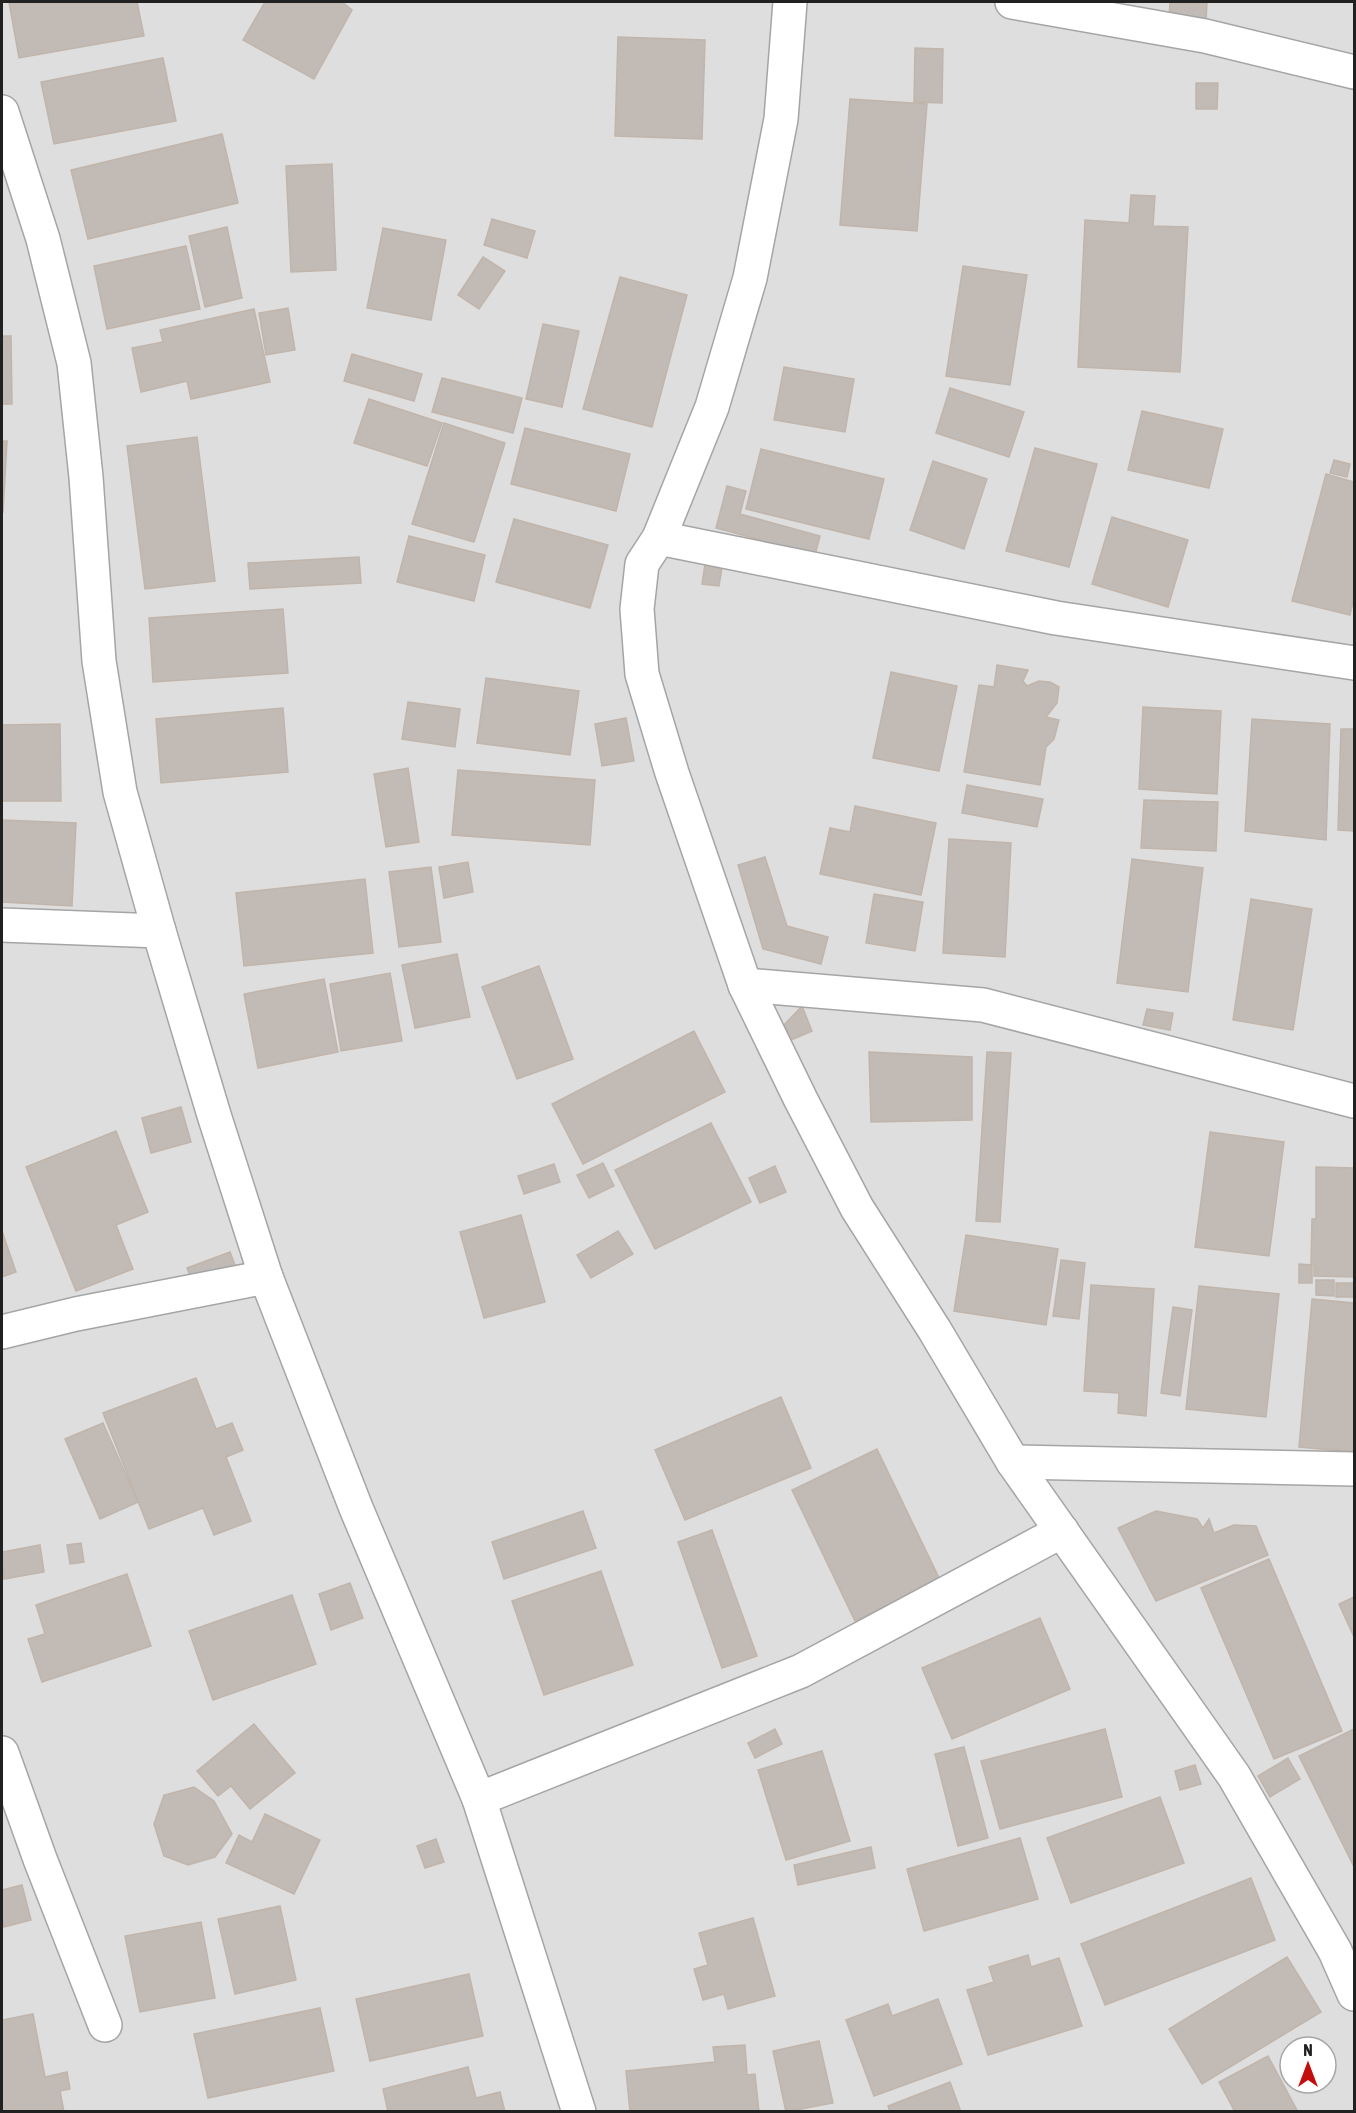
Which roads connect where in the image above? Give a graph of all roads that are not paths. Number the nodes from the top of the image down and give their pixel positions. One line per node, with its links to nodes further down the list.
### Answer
1 (790, 2): 5 (street)
2 (1012, 2): 3 (street)
3 (1354, 72)
4 (2, 112): 8 (street)
5 (659, 538): 6 (street); 9 (street)
6 (1354, 663)
7 (2, 926): 8 (street)
8 (159, 931): 11 (street)
9 (745, 985): 10 (street); 13 (street)
10 (1354, 1101)
11 (266, 1277): 12 (street); 17 (street)
12 (2, 1332)
13 (1012, 1462): 14 (street); 15 (street)
14 (1354, 1469)
15 (1062, 1531): 17 (street); 18 (street)
16 (3, 1762): 20 (street)
17 (479, 1799): 21 (street)
18 (1345, 1946): 19 (street)
19 (1354, 1994)
20 (105, 2025)
21 (579, 2112)

